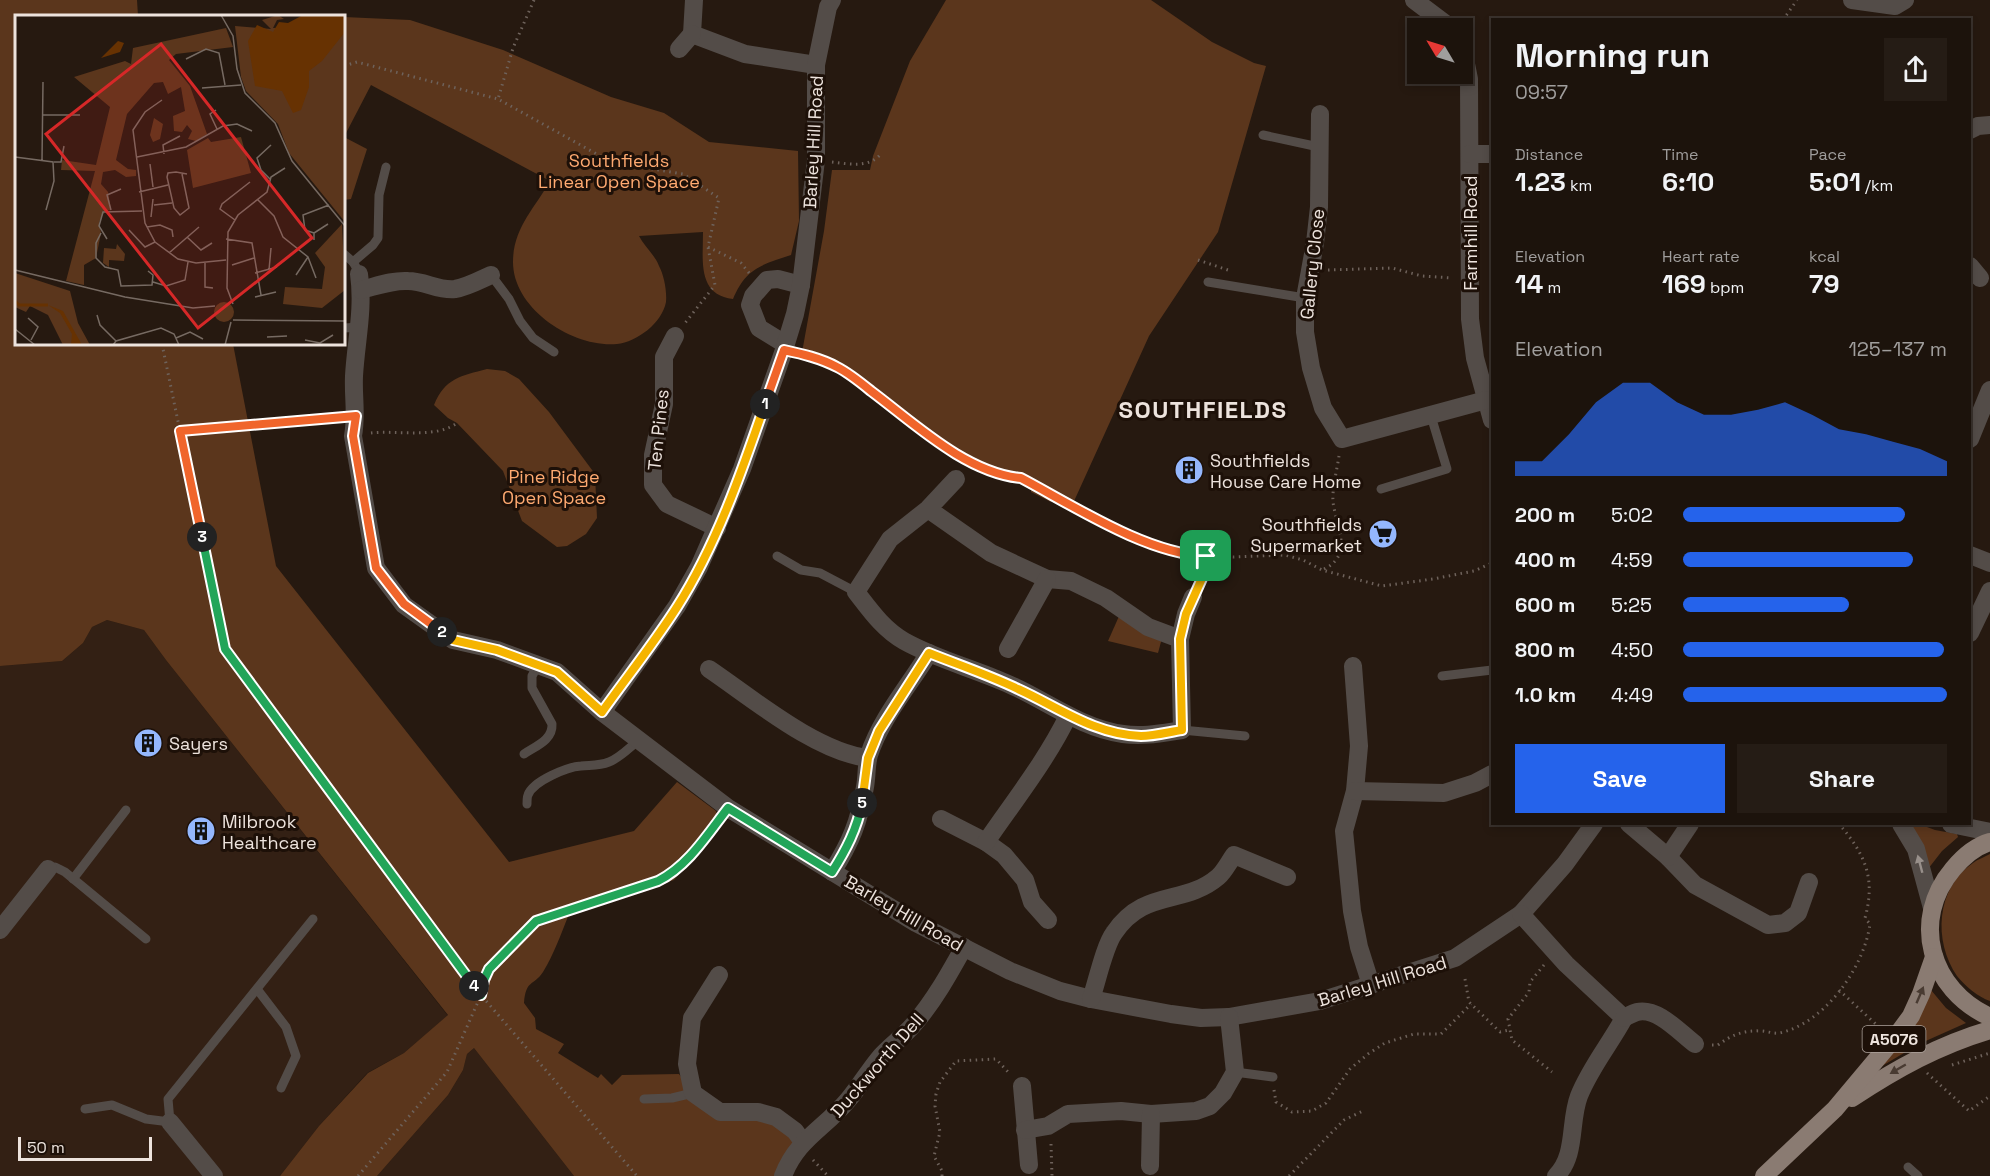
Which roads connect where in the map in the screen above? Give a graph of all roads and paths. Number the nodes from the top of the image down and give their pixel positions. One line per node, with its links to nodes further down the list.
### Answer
1 (534, 0): 15 (path)
2 (694, 0): 10 (street)
3 (832, 0): 12 (street, Barley Hill Road)
4 (1414, 0): 8 (street)
5 (1797, 0): 9 (path)
6 (1852, 0): 7 (street)
7 (1905, 0)
8 (1438, 18)
9 (1785, 18)
10 (692, 34): 11 (street); 12 (street)
11 (679, 49)
12 (816, 65): 24 (street, Barley Hill Road)
13 (345, 66): 15 (path)
14 (1470, 84): 21 (street, Farmhill Road)
15 (498, 99): 26 (path)
16 (1320, 114): 20 (street, Gallery Close)
17 (1990, 125): 18 (street)
18 (1971, 130)
19 (1263, 135): 20 (lane)
20 (1319, 147): 36 (street, Gallery Close)
21 (1470, 154): 22 (street); 32 (street, Farmhill Road)
22 (1491, 154)
23 (880, 155): 24 (path)
24 (816, 160): 34 (street, Barley Hill Road)
25 (386, 167): 30 (lane)
26 (708, 247): 35 (path); 38 (path)
27 (345, 256): 30 (lane)
28 (1198, 260): 29 (path)
29 (1230, 271)
30 (358, 275): 31 (street); 37 (street)
31 (491, 275): 41 (lane)
32 (1469, 279): 36 (path); 43 (street, Farmhill Road)
33 (1208, 282): 36 (lane)
34 (801, 285): 35 (street); 40 (street, Barley Hill Road)
35 (760, 288): 40 (street)
36 (1307, 289): 51 (street, Gallery Close)
37 (352, 328): 44 (street)
38 (675, 336): 55 (street, Ten Pines)
39 (162, 345): 48 (path)
40 (784, 347): 55 (street, Barley Hill Road); 58 (path)
41 (554, 352)
42 (1990, 390): 49 (street)
43 (1486, 400): 45 (street); 46 (street, Farmhill Road)
44 (356, 416): 48 (path); 50 (street)
45 (1431, 416): 51 (street); 53 (lane)
46 (1491, 417)
47 (457, 423): 50 (path)
48 (180, 431): 117 (path)
49 (1971, 435)
50 (353, 436): 70 (street)
51 (1342, 439): 61 (path)
52 (956, 479): 54 (street)
53 (1381, 489)
54 (928, 509): 62 (street); 64 (street)
55 (717, 528): 75 (street, Barley Hill Road)
56 (1971, 555): 60 (street)
57 (777, 556): 64 (lane)
58 (1206, 556): 61 (path); 65 (path)
59 (1491, 563): 61 (path)
60 (1990, 563)
61 (1322, 570)
62 (1047, 579): 67 (street); 68 (street)
63 (1990, 591): 66 (street)
64 (856, 592): 69 (street)
65 (1193, 597): 67 (street)
66 (1971, 631)
67 (1180, 639): 77 (street)
68 (1008, 649)
69 (929, 653): 76 (street); 81 (street)
70 (538, 665): 75 (street); 80 (lane)
71 (1353, 666): 83 (street)
72 (709, 669): 81 (street)
73 (1491, 670): 74 (lane)
74 (1442, 676)
75 (602, 712): 79 (street, Barley Hill Road)
76 (1068, 716): 77 (street); 95 (street)
77 (1182, 730): 78 (lane)
78 (1245, 736)
79 (640, 739): 84 (lane); 85 (street, Barley Hill Road)
80 (524, 754)
81 (868, 758): 99 (street)
82 (1491, 775): 83 (street)
83 (1354, 791): 114 (street)
84 (527, 804)
85 (728, 808): 99 (street, Barley Hill Road); 117 (path)
86 (126, 810): 101 (lane)
87 (941, 819): 95 (street)
88 (1593, 825): 104 (street, Barley Hill Road)
89 (1630, 825): 97 (street)
90 (1689, 825): 97 (street)
91 (1840, 825): 116 (path)
92 (1902, 825): 103 (street, one-way to 92)
93 (1956, 825): 94 (street)
94 (1990, 832)
95 (986, 842): 106 (street)
96 (1990, 842): 103 (main road)
97 (1668, 856): 102 (street)
98 (48, 869): 101 (lane); 107 (street)
99 (832, 872): 109 (street, Barley Hill Road)
100 (1287, 877): 118 (street)
101 (73, 879): 108 (lane)
102 (1809, 882)
103 (1932, 908): 111 (main road)
104 (1521, 914): 110 (street); 114 (street, Barley Hill Road)
105 (313, 919): 115 (lane)
106 (1048, 920)
107 (0, 930)
108 (146, 939)
109 (964, 947): 118 (street, Barley Hill Road); 147 (street, Duckworth Dell)
110 (1554, 951): 123 (street); 124 (path)
111 (1934, 957): 122 (main road); 141 (main road, A5076, one-way to 111)
112 (719, 975): 136 (street)
113 (1464, 979): 120 (path)
114 (1371, 985): 121 (street, Barley Hill Road)
115 (256, 989): 135 (lane); 144 (lane)
116 (1839, 990): 119 (path); 126 (path)
117 (481, 995): 152 (path); 153 (path)
118 (1091, 999): 121 (street, Barley Hill Road)
119 (1849, 999)
120 (1471, 1004): 124 (path); 133 (path)
121 (1229, 1017): 131 (street)
122 (1990, 1017)
123 (1624, 1018): 126 (street); 158 (street)
124 (1509, 1030): 130 (path)
125 (1990, 1030): 141 (main road, A5076, one-way to 141)
126 (1695, 1044)
127 (1990, 1053): 128 (path)
128 (1944, 1067)
129 (1933, 1070): 132 (path)
130 (1552, 1071)
131 (1235, 1072): 133 (lane); 143 (street)
132 (1923, 1075)
133 (1273, 1077)
134 (1022, 1086): 146 (street); 155 (path)
135 (281, 1088)
136 (693, 1092): 138 (lane); 147 (street)
137 (1990, 1096): 139 (path)
138 (644, 1099)
139 (1962, 1106)
140 (85, 1109): 144 (lane)
141 (1835, 1109): 159 (main road, A5076)
142 (1365, 1110): 157 (path)
143 (1151, 1114): 145 (street); 149 (street)
144 (170, 1122): 151 (street)
145 (1050, 1124): 146 (street); 156 (path)
146 (1025, 1130): 148 (street)
147 (802, 1142): 154 (street, Duckworth Dell)
148 (1029, 1165)
149 (1150, 1166)
150 (1908, 1167): 160 (lane)
151 (214, 1176)
152 (358, 1176)
153 (637, 1176)
154 (783, 1176)
155 (942, 1176)
156 (1052, 1176)
157 (1289, 1176)
158 (1556, 1176)
159 (1764, 1176)
160 (1918, 1176)

